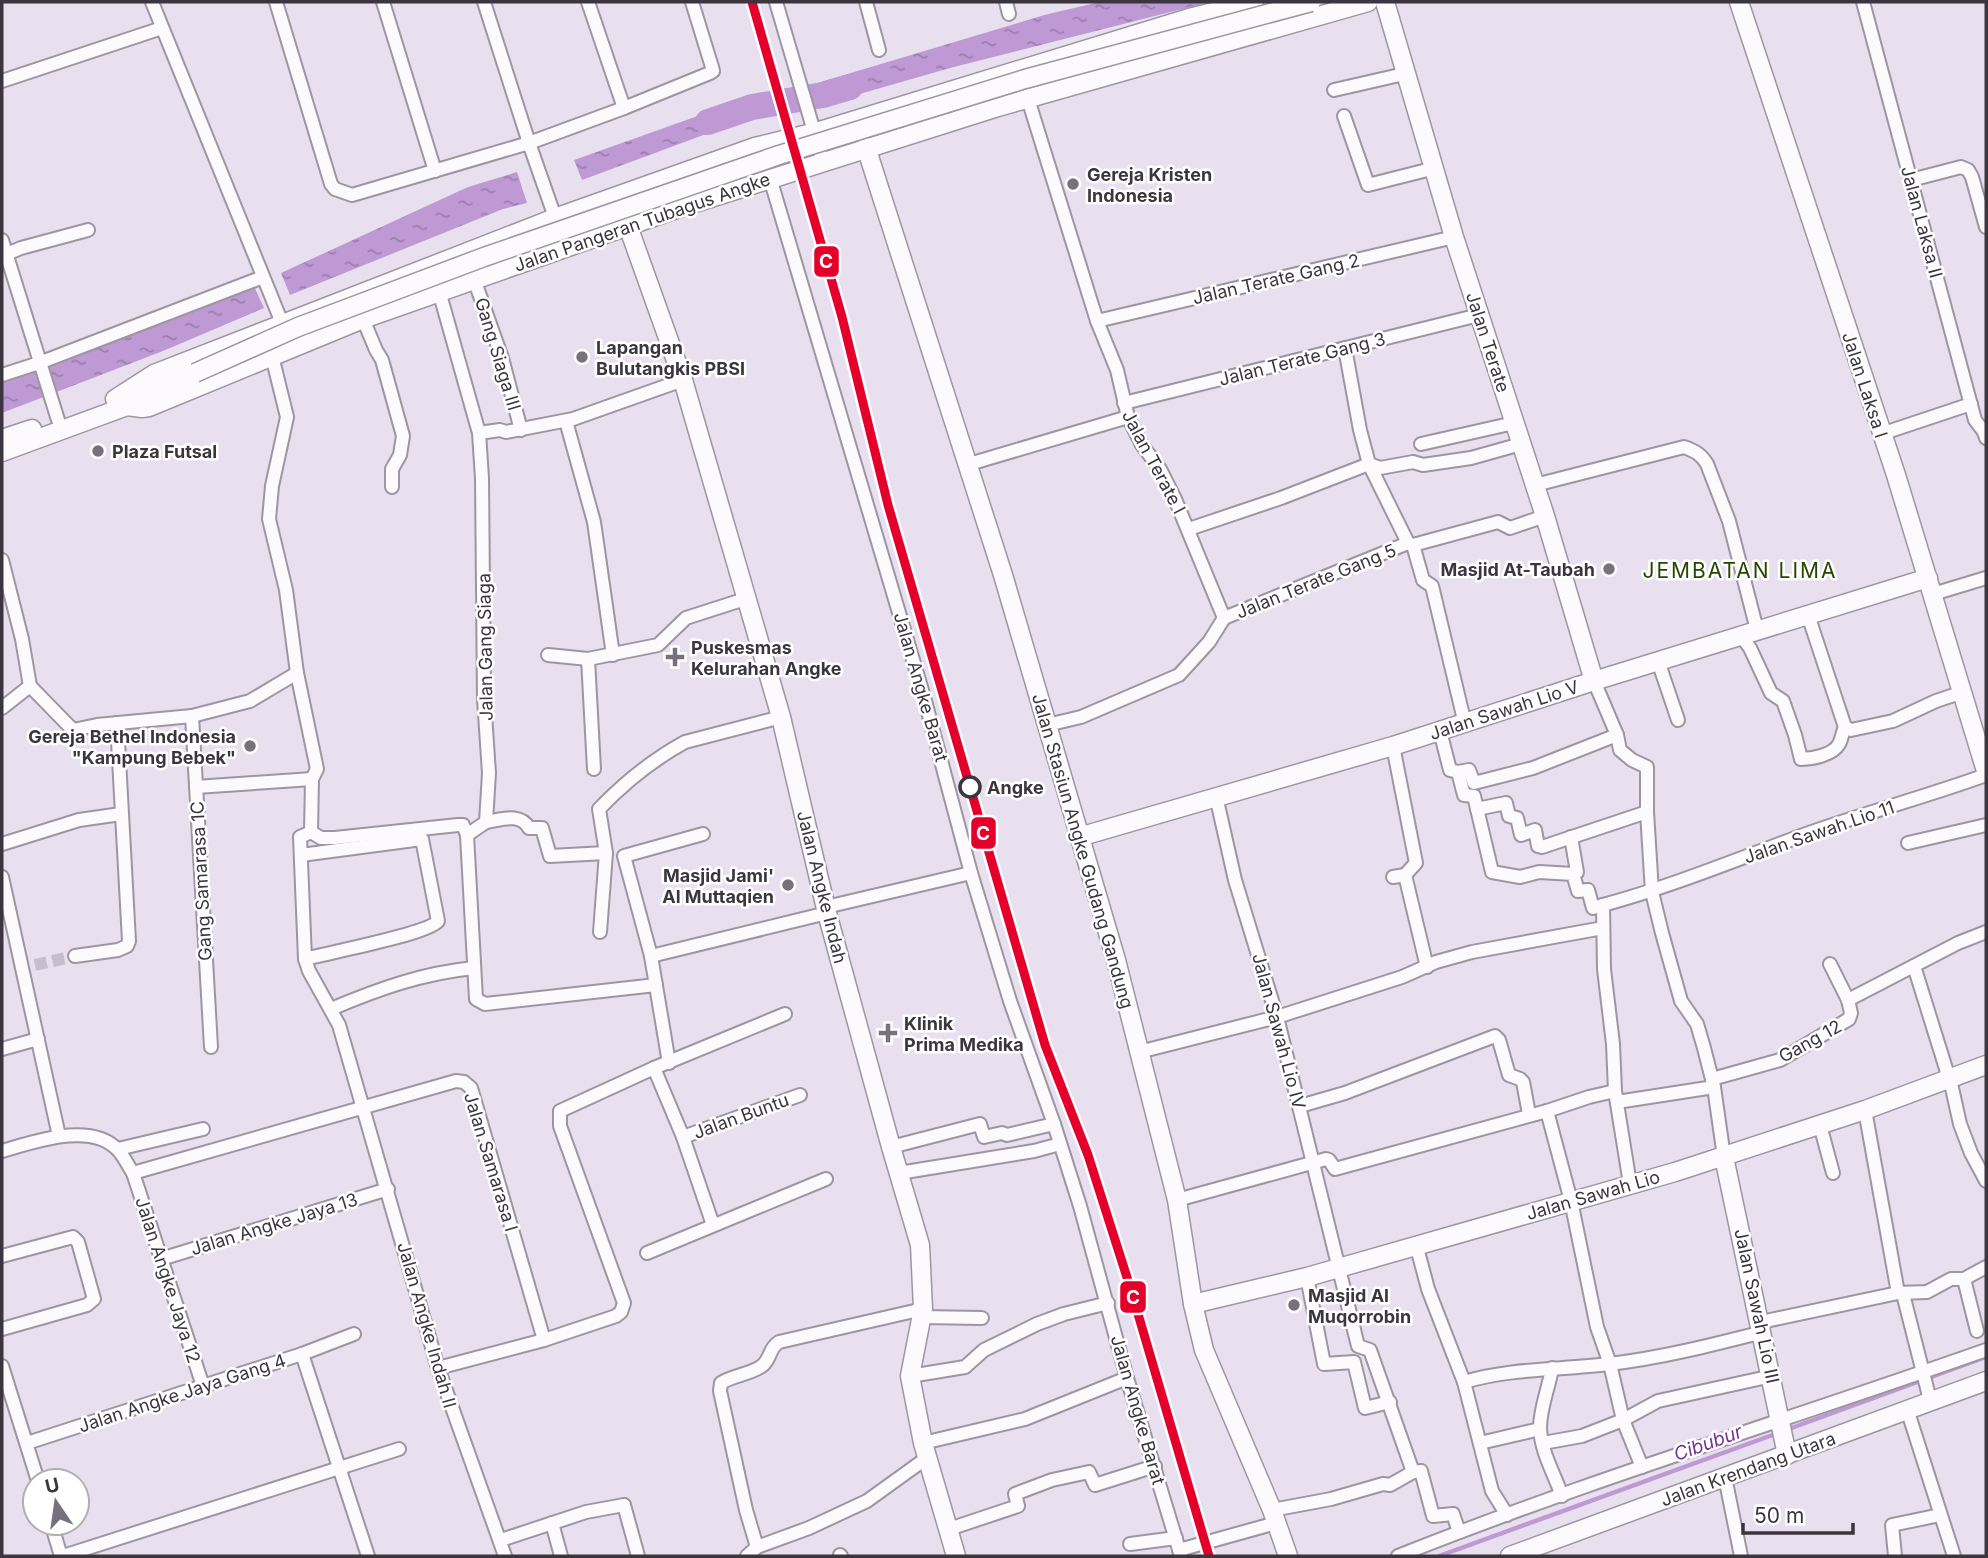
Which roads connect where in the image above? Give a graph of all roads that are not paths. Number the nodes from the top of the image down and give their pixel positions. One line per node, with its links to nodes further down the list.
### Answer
1 (152, 2): 15 (street)
2 (276, 2): 30 (street)
3 (383, 2): 30 (street)
4 (484, 2): 24 (street)
5 (588, 2): 21 (street)
6 (692, 2): 21 (street)
7 (776, 2): 23 (street)
8 (866, 2): 16 (street)
9 (1254, 2): 23 (street, Jalan Pangeran Tubagus Angke)
10 (1311, 2): 54 (street, Jalan Pangeran Tubagus Angke, bridge)
11 (1368, 2): 20 (street, Jalan Pangeran Tubagus Angke)
12 (1385, 2): 17 (street, Jalan Terate)
13 (1739, 2): 64 (street, Jalan Laksa I)
14 (1863, 2): 32 (street, Jalan Laksa II)
15 (162, 28): 18 (street); 42 (street)
16 (879, 50)
17 (1405, 74): 19 (street); 29 (street, Jalan Terate)
18 (2, 81)
19 (1334, 90)
20 (1028, 99): 26 (street, Jalan Pangeran Tubagus Angke); 48 (street, Jalan Terate I)
21 (625, 108): 24 (street)
22 (1344, 116): 29 (street)
23 (817, 125): 25 (street, Jalan Pangeran Tubagus Angke); 27 (street); 28 (street)
24 (529, 143): 30 (street); 34 (street)
25 (755, 147): 31 (street); 34 (street, Jalan Pangeran Tubagus Angke)
26 (866, 147): 27 (street, Jalan Pangeran Tubagus Angke); 71 (street, Jalan Stasiun Angke Gudang Gandung)
27 (842, 155): 28 (street, Jalan Pangeran Tubagus Angke)
28 (823, 162): 31 (street, Jalan Pangeran Tubagus Angke)
29 (1434, 168): 38 (street, Jalan Terate)
30 (435, 171)
31 (770, 178): 35 (street, Jalan Pangeran Tubagus Angke); 123 (street, Jalan Angke Barat)
32 (1911, 180): 33 (street); 56 (street, Jalan Laksa II)
33 (1983, 205): 36 (street)
34 (554, 213): 40 (street); 46 (street, Jalan Pangeran Tubagus Angke)
35 (628, 226): 40 (street, Jalan Pangeran Tubagus Angke); 53 (street, Jalan Angke Indah)
36 (1986, 227)
37 (88, 230): 41 (street)
38 (1454, 237): 45 (street, Jalan Terate); 48 (street, Jalan Terate Gang 2)
39 (2, 240): 41 (street)
40 (565, 247): 43 (street, Jalan Pangeran Tubagus Angke)
41 (4, 255): 51 (street)
42 (264, 278): 46 (street); 51 (street)
43 (474, 279): 44 (street, Jalan Pangeran Tubagus Angke); 62 (street, Gang Siaga III)
44 (439, 291): 47 (street, Jalan Pangeran Tubagus Angke); 63 (street, Jalan Gang Siaga)
45 (1479, 315): 49 (street, Jalan Terate Gang 3); 60 (street, Jalan Terate)
46 (280, 316): 54 (street, Jalan Pangeran Tubagus Angke)
47 (363, 319): 50 (street, Jalan Pangeran Tubagus Angke); 73 (street)
48 (1097, 321): 55 (street, Jalan Terate I)
49 (1345, 348): 55 (street, Jalan Terate Gang 3); 70 (street)
50 (272, 356): 54 (street, Jalan Pangeran Tubagus Angke); 88 (street)
51 (40, 365): 52 (street); 58 (street)
52 (2, 375)
53 (683, 380): 59 (street); 80 (street, Jalan Angke Indah)
54 (127, 400): 58 (street, Jalan Pangeran Tubagus Angke); 69 (street, Jalan Pangeran Tubagus Angke)
55 (1124, 403): 57 (street, Jalan Terate I)
56 (1971, 404): 61 (street, Jalan Laksa II); 64 (street)
57 (1128, 417): 71 (street); 75 (street, Jalan Terate I)
58 (58, 420): 66 (street, Jalan Pangeran Tubagus Angke)
59 (566, 421): 62 (street); 85 (street)
60 (1514, 423): 67 (street); 68 (street, Jalan Terate)
61 (1982, 423): 65 (street, Jalan Laksa II)
62 (521, 430): 63 (street)
63 (479, 433): 112 (street, Jalan Gang Siaga)
64 (1881, 434): 79 (street, Jalan Laksa I)
65 (1986, 438)
66 (2, 439)
67 (1421, 444)
68 (1521, 444): 70 (street); 72 (street, Jalan Terate)
69 (2, 452)
70 (1369, 464): 75 (street); 76 (street)
71 (966, 465): 98 (street, Jalan Stasiun Angke Gudang Gandung)
72 (1535, 485): 74 (street, Jalan Terate); 83 (street)
73 (392, 487)
74 (1545, 516): 76 (street, Jalan Terate Gang 5); 89 (street, Jalan Terate)
75 (1189, 529): 82 (street, Jalan Terate I)
76 (1410, 544): 82 (street, Jalan Terate Gang 5); 97 (street)
77 (2, 560): 90 (street)
78 (1986, 578): 79 (street)
79 (1930, 585): 81 (street, Jalan Sawah Lio V); 91 (street, Jalan Laksa I)
80 (745, 599): 85 (street); 94 (street, Jalan Angke Indah)
81 (1808, 615): 83 (street, Jalan Sawah Lio V); 99 (street)
82 (1224, 618): 98 (street)
83 (1749, 633): 87 (street, Jalan Sawah Lio V); 99 (street)
84 (548, 655): 86 (street)
85 (613, 655): 86 (street)
86 (587, 659): 103 (street)
87 (1658, 661): 89 (street, Jalan Sawah Lio V); 95 (street)
88 (297, 673): 93 (street); 106 (street)
89 (1594, 681): 97 (street, Jalan Sawah Lio V); 101 (street)
90 (30, 686): 92 (street); 96 (street)
91 (1963, 692): 99 (street); 105 (street, Jalan Laksa I)
92 (2, 708)
93 (192, 716): 96 (street); 107 (street, Gang Samarasa 1C)
94 (781, 717): 122 (street); 129 (street, Jalan Angke Indah)
95 (1678, 720)
96 (117, 723): 111 (street)
97 (1465, 724): 100 (street, Jalan Sawah Lio V)
98 (1047, 725): 117 (street, Jalan Stasiun Angke Gudang Gandung)
99 (1845, 727)
100 (1440, 731): 102 (street, Jalan Sawah Lio V); 104 (street)
101 (1617, 735): 104 (street); 110 (street)
102 (1394, 747): 108 (street, Jalan Sawah Lio V); 138 (street)
103 (594, 769)
104 (1458, 772): 109 (street)
105 (1986, 773): 126 (street, Jalan Sawah Lio 11)
106 (312, 779): 107 (street); 114 (street)
107 (196, 787): 146 (street, Gang Samarasa 1C)
108 (1216, 796): 117 (street, Jalan Sawah Lio V); 144 (street, Jalan Sawah Lio IV)
109 (1477, 809): 118 (street); 125 (street)
110 (1641, 813): 118 (street); 126 (street)
111 (121, 814): 120 (street); 133 (street)
112 (486, 822): 116 (street); 122 (street)
113 (1986, 825): 119 (street)
114 (311, 832): 116 (street); 121 (street)
115 (703, 834): 122 (street)
116 (467, 835): 139 (street)
117 (1079, 837): 148 (street, Jalan Stasiun Angke Gudang Gandung)
118 (1571, 837): 125 (street)
119 (1908, 843)
120 (2, 844)
121 (301, 855): 135 (street); 135 (street)
122 (614, 856): 131 (street); 134 (street)
123 (971, 873): 129 (street); 161 (street, Jalan Angke Barat)
124 (2, 877): 128 (street)
125 (1574, 877): 127 (street)
126 (1652, 892): 127 (street, Jalan Sawah Lio 11); 153 (street)
127 (1603, 905): 130 (street)
128 (6, 910): 145 (street)
129 (827, 910): 134 (street); 167 (street, Jalan Angke Indah)
130 (1603, 928): 138 (street); 155 (street)
131 (600, 932)
132 (1986, 932): 137 (street, Gang 12)
133 (75, 956)
134 (650, 956): 140 (street)
135 (304, 958): 142 (street)
136 (1830, 964): 141 (street, Gang 12)
137 (1914, 966): 141 (street, Gang 12); 152 (street)
138 (1427, 967): 144 (street)
139 (474, 968): 140 (street); 142 (street)
140 (656, 985): 149 (street)
141 (1847, 1000): 153 (street, Gang 12)
142 (331, 1009): 157 (street)
143 (785, 1014): 149 (street)
144 (1277, 1017): 148 (street); 156 (street, Jalan Sawah Lio IV)
145 (38, 1039): 147 (street); 164 (street)
146 (211, 1047)
147 (2, 1049)
148 (1139, 1052): 179 (street, Jalan Stasiun Angke Gudang Gandung)
149 (669, 1063): 151 (street)
150 (1986, 1065): 152 (street, Jalan Sawah Lio)
151 (654, 1068): 165 (street, Jalan Buntu); 199 (street)
152 (1948, 1080): 158 (street, Jalan Sawah Lio); 176 (street)
153 (1713, 1083): 155 (street); 170 (street)
154 (800, 1095): 165 (street, Jalan Buntu)
155 (1616, 1096): 159 (street); 177 (street)
156 (1300, 1106): 160 (street); 171 (street, Jalan Sawah Lio IV)
157 (361, 1108): 172 (street); 178 (street, Jalan Angke Indah II); 199 (street, Jalan Samarasa I)
158 (1865, 1110): 162 (street, Jalan Sawah Lio); 190 (street)
159 (1547, 1111): 160 (street); 180 (street)
160 (1530, 1114): 171 (street)
161 (1054, 1124): 166 (street, Jalan Angke Barat); 167 (street)
162 (1820, 1125): 170 (street, Jalan Sawah Lio); 174 (street)
163 (203, 1129): 168 (street)
164 (59, 1136): 168 (street); 169 (street)
165 (683, 1137): 181 (street, Jalan Buntu)
166 (1060, 1144): 173 (street); 191 (street, Jalan Angke Barat)
167 (891, 1147): 173 (street, Jalan Angke Indah)
168 (118, 1149): 172 (street, Jalan Angke Jaya 12)
169 (2, 1151)
170 (1724, 1157): 177 (street, Jalan Sawah Lio); 195 (street, Jalan Sawah Lio III)
171 (1312, 1163): 179 (street); 186 (street, Jalan Sawah Lio IV)
172 (133, 1173): 185 (street, Jalan Angke Jaya 12)
173 (899, 1173): 193 (street, Jalan Angke Indah)
174 (1833, 1173)
175 (826, 1179): 181 (street)
176 (1986, 1181)
177 (1630, 1184): 180 (street, Jalan Sawah Lio)
178 (388, 1189): 185 (street, Jalan Angke Jaya 13); 204 (street, Jalan Angke Indah II)
179 (1177, 1200): 192 (street, Jalan Stasiun Angke Gudang Gandung)
180 (1571, 1201): 182 (street, Jalan Sawah Lio); 202 (street)
181 (713, 1224): 183 (street)
182 (1416, 1244): 186 (street, Jalan Sawah Lio); 211 (street)
183 (647, 1253)
184 (2, 1256): 196 (street)
185 (161, 1259): 212 (street, Jalan Angke Jaya 12)
186 (1340, 1267): 188 (street, Jalan Sawah Lio); 214 (street, Jalan Sawah Lio IV)
187 (1986, 1267): 189 (street)
188 (1307, 1277): 192 (street, Jalan Sawah Lio); 214 (street)
189 (1965, 1279): 190 (street); 197 (street)
190 (1901, 1293): 195 (street); 206 (street)
191 (1108, 1303): 207 (street); 209 (street, Jalan Angke Barat)
192 (1193, 1304): 233 (street, Jalan Stasiun Angke Gudang Gandung)
193 (922, 1313): 194 (street); 207 (street, Jalan Angke Indah); 240 (street)
194 (982, 1318)
195 (1762, 1327): 202 (street); 208 (street, Jalan Sawah Lio III)
196 (2, 1329)
197 (1977, 1331)
198 (354, 1334): 201 (street)
199 (544, 1340): 204 (street)
200 (1986, 1350): 206 (street)
201 (302, 1354): 212 (street, Jalan Angke Jaya Gang 4); 227 (street, Jalan Angke Jaya Gang 4)
202 (1610, 1364): 205 (street); 216 (street)
203 (2, 1366): 219 (street)
204 (438, 1368): 238 (street, Jalan Angke Indah II)
205 (1552, 1368): 211 (street); 217 (street)
206 (1923, 1374): 213 (street); 218 (street)
207 (910, 1376): 223 (street, Jalan Angke Indah)
208 (1772, 1376): 216 (street); 218 (street, Jalan Sawah Lio III)
209 (1127, 1378): 223 (street); 224 (street, Jalan Angke Barat)
210 (1986, 1381): 213 (street, Jalan Krendang Utara)
211 (1464, 1382): 220 (street)
212 (203, 1386): 219 (street, Jalan Angke Jaya Gang 4)
213 (1929, 1399): 215 (street, Jalan Krendang Utara)
214 (1390, 1402): 228 (street)
215 (1907, 1409): 218 (street, Jalan Krendang Utara); 232 (street)
216 (1623, 1420): 221 (street); 226 (street)
217 (1540, 1429): 220 (street); 221 (street)
218 (1783, 1436): 226 (street); 229 (street, Jalan Krendang Utara)
219 (27, 1443): 225 (street)
220 (1480, 1443): 231 (street)
221 (1543, 1443): 230 (street)
222 (399, 1449): 227 (street)
223 (925, 1450): 235 (street, Jalan Angke Indah); 240 (street)
224 (1155, 1466): 235 (street); 241 (street, Jalan Angke Barat)
225 (34, 1467)
226 (1642, 1467): 230 (street)
227 (338, 1469): 242 (street); 243 (street, Jalan Angke Jaya Gang 4)
228 (1413, 1472): 233 (street); 236 (street)
229 (1725, 1477): 251 (street, Jalan Krendang Utara); 252 (street)
230 (1562, 1496): 231 (street)
231 (1507, 1515): 236 (street)
232 (1940, 1515): 253 (street); 254 (street)
233 (1274, 1516): 241 (street); 249 (street, Jalan Stasiun Angke Gudang Gandung)
234 (552, 1523): 238 (street); 245 (street); 246 (street)
235 (949, 1529): 248 (street, Jalan Angke Indah)
236 (1459, 1532): 250 (street)
237 (56, 1537): 242 (street)
238 (501, 1540): 244 (street, Jalan Angke Indah II)
239 (1130, 1544): 241 (street)
240 (757, 1547): 247 (street)
241 (1179, 1548)
242 (62, 1556)
243 (368, 1556)
244 (505, 1556)
245 (561, 1556)
246 (638, 1556)
247 (747, 1556)
248 (956, 1556)
249 (1287, 1556)
250 (1398, 1556)
251 (1510, 1556)
252 (1741, 1556)
253 (1895, 1556)
254 (1954, 1556)

